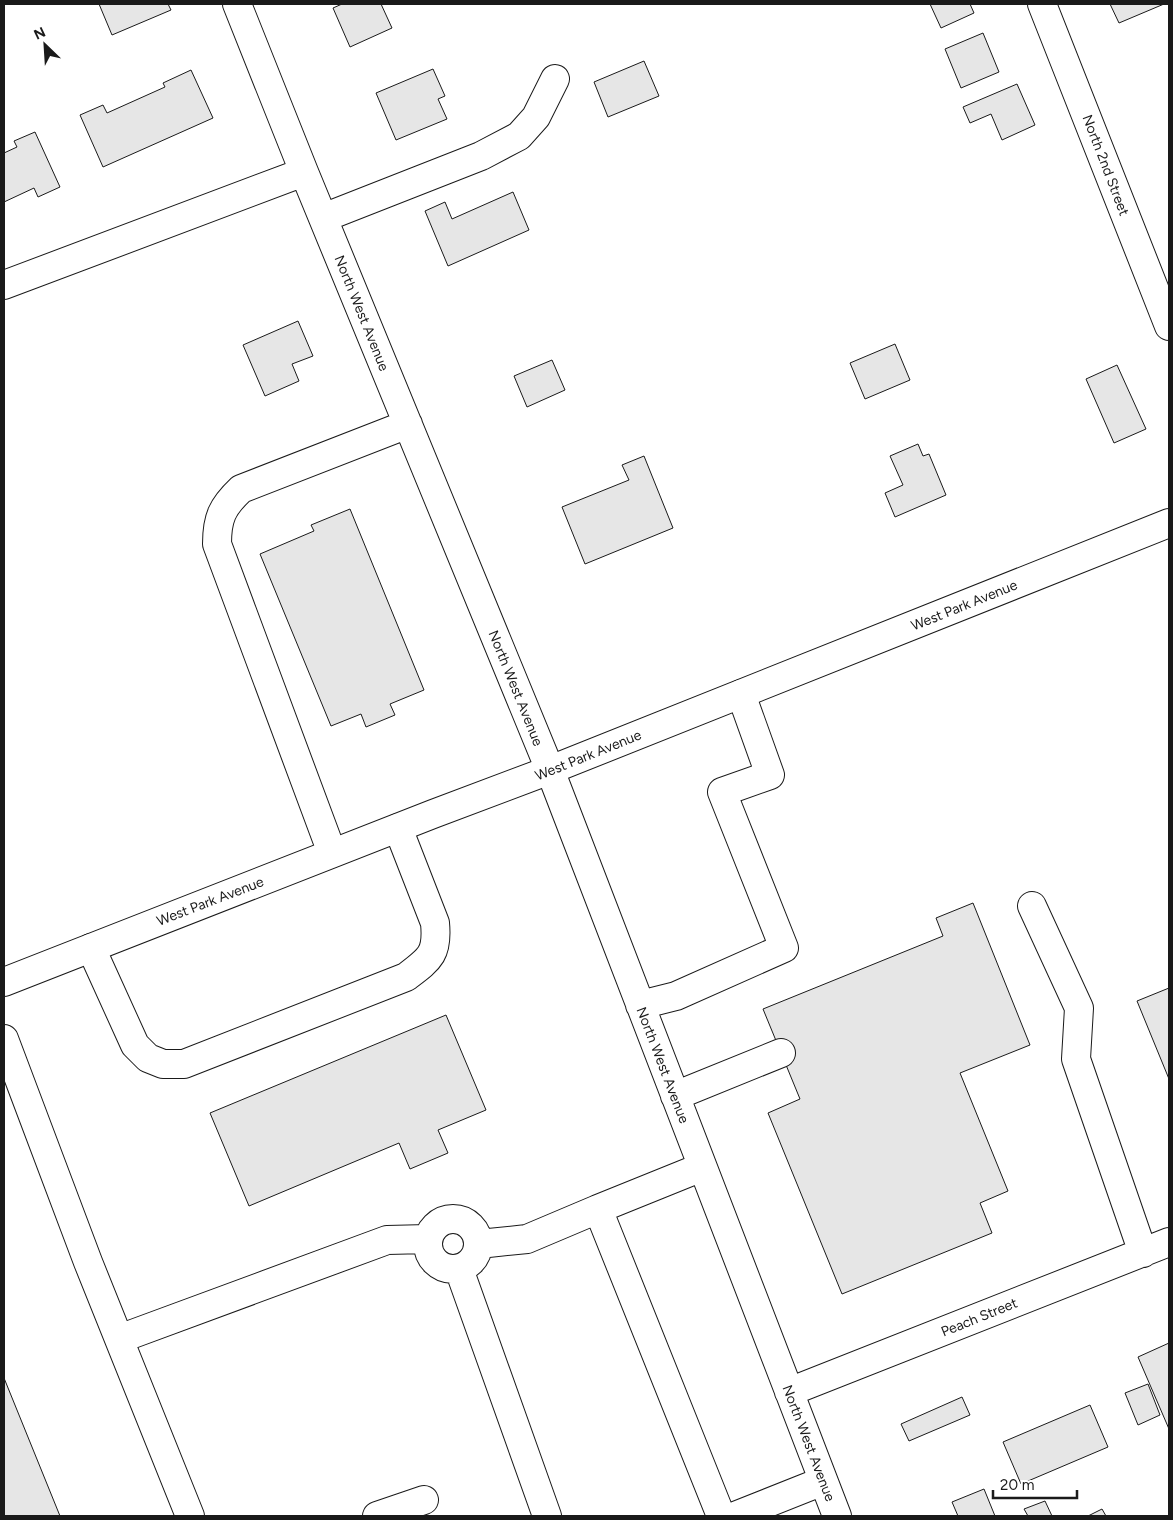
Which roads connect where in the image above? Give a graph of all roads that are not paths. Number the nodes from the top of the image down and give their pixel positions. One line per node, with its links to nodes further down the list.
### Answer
1 (237, 4): 4 (street, North West Avenue)
2 (1042, 4): 7 (street, North 2nd Street)
3 (555, 80): 5 (street)
4 (304, 172): 5 (street, North West Avenue); 6 (street)
5 (323, 218): 8 (street, North West Avenue)
6 (4, 284)
7 (1169, 326)
8 (408, 424): 11 (street, North West Avenue); 13 (street)
9 (1169, 523): 10 (street, West Park Avenue)
10 (740, 694): 11 (street, West Park Avenue); 17 (street)
11 (550, 770): 12 (street, West Park Avenue); 17 (street, North West Avenue)
12 (398, 828): 13 (street, West Park Avenue); 15 (street)
13 (332, 853): 15 (street, West Park Avenue)
14 (1032, 906): 27 (street)
15 (91, 948): 16 (street, West Park Avenue)
16 (4, 982)
17 (640, 1005): 21 (street, North West Avenue)
18 (4, 1039): 20 (street)
19 (781, 1052): 21 (street)
20 (11, 1078): 29 (street)
21 (675, 1096): 22 (street, North West Avenue)
22 (702, 1167): 23 (street); 30 (street, North West Avenue)
23 (598, 1208): 26 (street); 36 (street)
24 (428, 1239): 26 (street); 28 (street); 29 (street)
25 (1169, 1242): 27 (street, Peach Street)
26 (479, 1244): 28 (street)
27 (1142, 1253): 30 (street, Peach Street)
28 (459, 1269): 35 (street)
29 (119, 1340): 33 (street)
30 (789, 1392): 31 (street, North West Avenue)
31 (823, 1481): 37 (street); 38 (street, North West Avenue)
32 (424, 1500): 34 (street)
33 (190, 1516)
34 (377, 1516)
35 (546, 1516)
36 (722, 1516)
37 (735, 1516)
38 (837, 1516)

